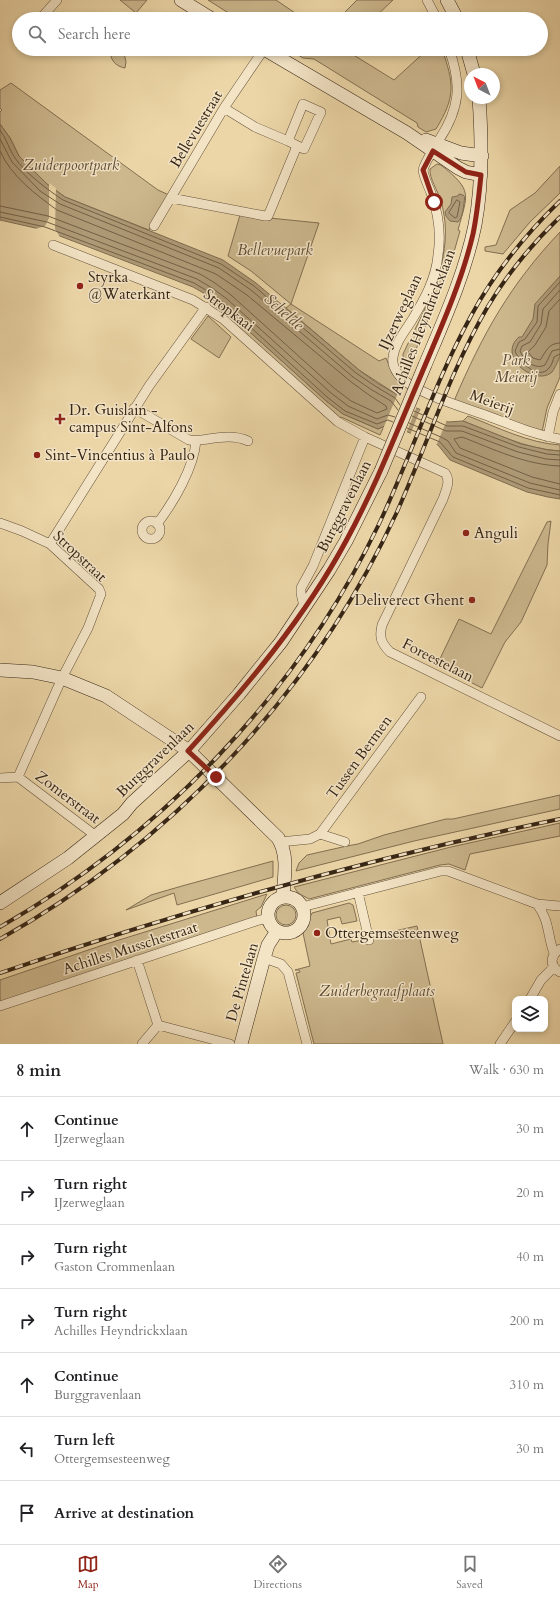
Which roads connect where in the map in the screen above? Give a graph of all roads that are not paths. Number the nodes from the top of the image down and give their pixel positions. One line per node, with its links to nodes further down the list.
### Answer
1 (57, 0): 5 (street)
2 (181, 0): 6 (street)
3 (428, 0): 7 (street)
4 (447, 0): 8 (street)
5 (46, 12)
6 (201, 12)
7 (434, 12)
8 (453, 12)
9 (259, 56): 15 (street, Bellevuestraat)
10 (276, 56): 18 (street)
11 (451, 56): 18 (street, IJzerweglaan)
12 (469, 56): 13 (street)
13 (472, 68)
14 (479, 104): 19 (street, Achilles Heyndrickxlaan)
15 (224, 108): 16 (street); 21 (street, Bellevuestraat)
16 (288, 141): 17 (street); 17 (street)
17 (297, 146): 21 (street)
18 (435, 148): 19 (street); 20 (street); 25 (street, IJzerweglaan)
19 (482, 156): 20 (street, Achilles Heyndrickxlaan)
20 (481, 175): 28 (street, Achilles Heyndrickxlaan, bridge)
21 (170, 198): 22 (street, Bellevuestraat)
22 (154, 226)
23 (52, 245): 24 (street, Stropkaai)
24 (206, 307): 27 (street); 29 (street, Stropkaai)
25 (426, 392): 30 (street, Meierij)
26 (560, 394): 30 (street)
27 (134, 408): 32 (street); 37 (street)
28 (404, 414): 38 (street, Burggravenlaan, bridge)
29 (365, 437): 34 (street, Stropkaai); 38 (street, Burggravenlaan)
30 (548, 437): 31 (street, Meierij)
31 (560, 439)
32 (196, 441): 33 (street); 36 (street)
33 (248, 441)
34 (448, 477): 42 (street, Foreestelaan)
35 (0, 523): 37 (street, Stropstraat)
36 (157, 524)
37 (50, 544): 40 (street, Stropstraat)
38 (304, 607): 43 (street, Burggravenlaan)
39 (0, 670): 40 (street)
40 (62, 678): 43 (street); 44 (street)
41 (421, 697): 46 (street, Tussen Bermen)
42 (560, 736)
43 (188, 751): 47 (street, Burggravenlaan); 48 (street)
44 (18, 777): 45 (street, Zomerstraat); 47 (street, Zomerstraat)
45 (0, 778)
46 (320, 834): 48 (street); 49 (street)
47 (96, 836): 52 (street, Burggravenlaan)
48 (280, 842): 51 (street)
49 (345, 842)
50 (358, 892): 53 (street); 54 (street); 59 (street)
51 (283, 897): 54 (street); 56 (street)
52 (0, 903)
53 (537, 904): 55 (street); 57 (street)
54 (302, 907): 58 (street)
55 (560, 908): 57 (street)
56 (268, 918): 58 (street); 62 (street, Achilles Musschestraat)
57 (546, 919): 60 (street)
58 (278, 931): 61 (street, De Pintelaan)
59 (369, 940)
60 (557, 951): 63 (street)
61 (264, 958): 70 (street, De Pintelaan); 71 (street)
62 (137, 960): 65 (street, Achilles Musschestraat); 66 (street)
63 (557, 970): 64 (street)
64 (532, 996)
65 (0, 1006)
66 (158, 1025): 68 (street); 69 (street)
67 (512, 1026): 72 (street)
68 (142, 1044)
69 (230, 1044)
70 (241, 1044)
71 (307, 1044)
72 (500, 1044)

